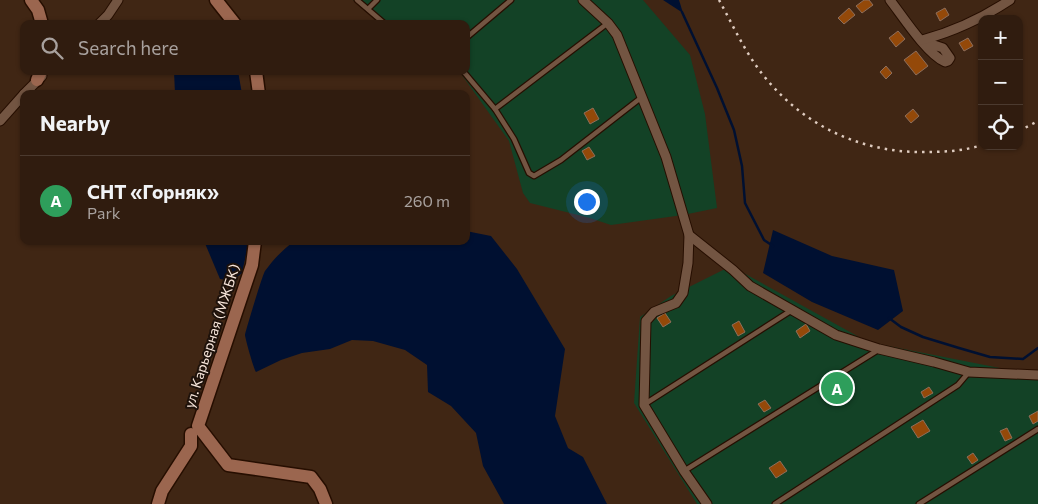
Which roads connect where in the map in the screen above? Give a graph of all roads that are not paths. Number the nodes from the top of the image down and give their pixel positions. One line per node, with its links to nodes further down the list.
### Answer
1 (31, 0): 11 (street)
2 (118, 0): 12 (street)
3 (216, 0): 13 (street)
4 (357, 0): 10 (lane)
5 (377, 0): 10 (lane)
6 (511, 0): 16 (lane)
7 (583, 0): 15 (street)
8 (890, 0): 9 (street)
9 (1010, 0)
10 (368, 9): 14 (lane)
11 (41, 20)
12 (103, 20)
13 (232, 20)
14 (380, 20)
15 (608, 23): 22 (street); 24 (lane)
16 (470, 35)
17 (257, 75): 21 (street)
18 (466, 75): 24 (lane)
19 (39, 76): 20 (street)
20 (27, 90)
21 (258, 90)
22 (642, 97): 24 (lane); 26 (street)
23 (20, 98): 25 (street)
24 (495, 109)
25 (0, 121)
26 (688, 235): 28 (street); 32 (street)
27 (254, 245): 37 (street, ул. Карьерная (МЖБК))
28 (794, 309): 29 (street); 32 (lane)
29 (879, 349): 30 (street); 35 (lane)
30 (969, 372): 31 (street); 39 (lane)
31 (1038, 375)
32 (644, 405): 35 (street)
33 (1038, 429): 40 (lane)
34 (191, 434): 36 (street)
35 (684, 471): 38 (street)
36 (158, 504)
37 (326, 504)
38 (707, 504)
39 (775, 504)
40 (918, 504)

